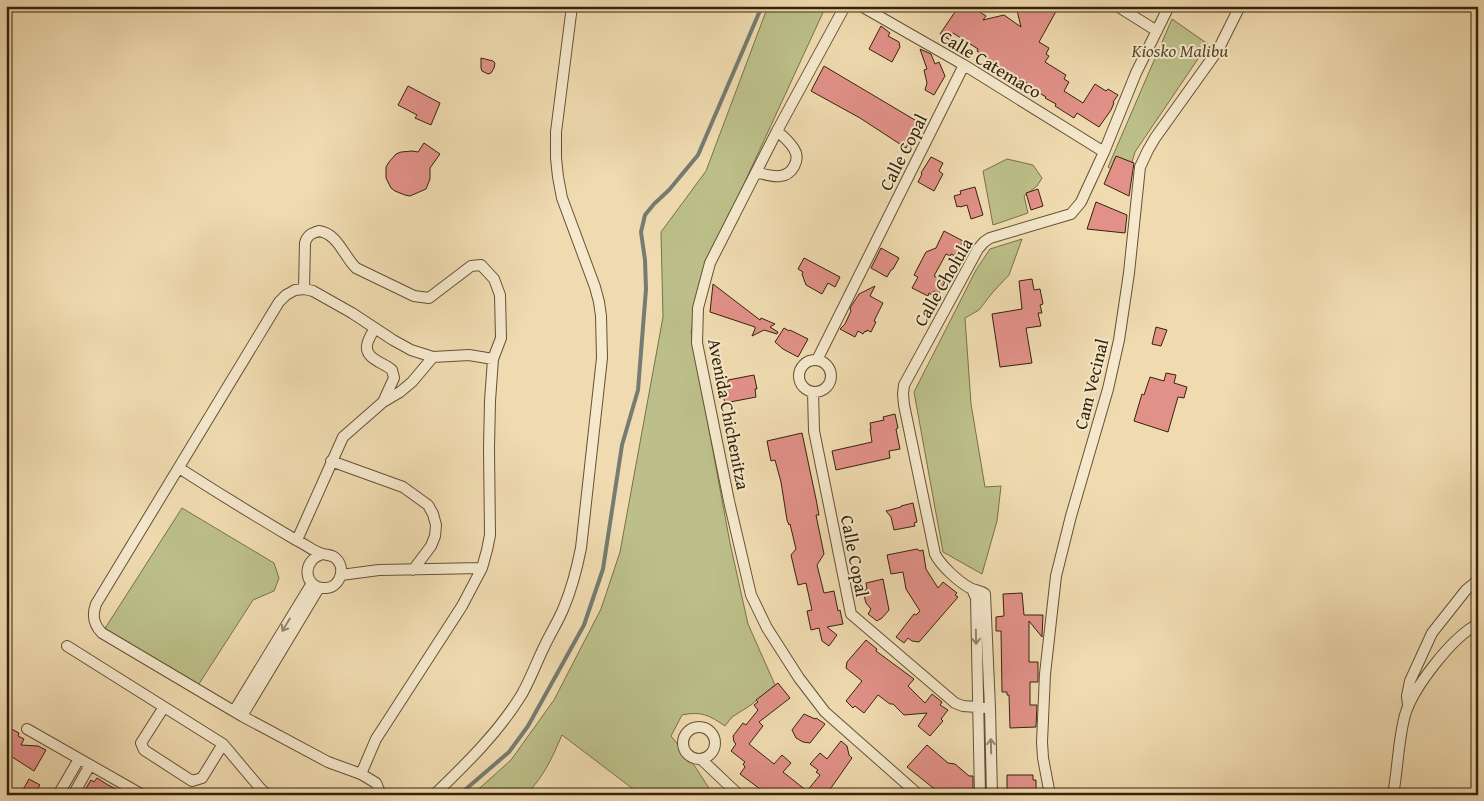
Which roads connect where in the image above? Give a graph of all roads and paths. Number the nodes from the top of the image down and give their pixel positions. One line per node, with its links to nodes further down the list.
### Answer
1 (572, 6): 47 (street)
2 (844, 6): 9 (street, Avenida Chichenitza)
3 (861, 6): 8 (street, Calle Catemaco)
4 (1117, 6): 7 (street)
5 (1170, 6): 7 (street, Calle Cholula)
6 (1240, 6): 52 (street, Cam Vecinal)
7 (1157, 31): 10 (street, Calle Cholula)
8 (964, 65): 10 (street, Calle Catemaco); 16 (street, Calle Copal)
9 (777, 131): 11 (street, Avenida Chichenitza); 11 (street)
10 (1104, 152): 28 (street, Calle Cholula)
11 (756, 172): 49 (street, Avenida Chichenitza)
12 (304, 289): 13 (street); 15 (street); 20 (street)
13 (375, 328): 14 (street); 18 (street)
14 (433, 356): 15 (street); 18 (street)
15 (493, 359): 23 (street)
16 (817, 360): 17 (street); 17 (street)
17 (813, 392): 33 (street, Calle Copal)
18 (383, 402): 19 (street)
19 (331, 461): 21 (street); 24 (street)
20 (179, 468): 21 (street); 35 (street)
21 (297, 540): 22 (street)
22 (323, 554): 25 (street); 27 (street)
23 (482, 568): 24 (street); 41 (street)
24 (412, 570): 25 (street)
25 (341, 575): 27 (street)
26 (1478, 580): 31 (street)
27 (315, 586): 35 (street)
28 (972, 589): 33 (street, one-way to 33); 34 (street, Calle Cholula)
29 (1478, 624): 31 (street)
30 (67, 646): 32 (street)
31 (1408, 706): 53 (street)
32 (164, 708): 37 (street); 37 (street)
33 (978, 708): 34 (street, Calle Copal); 50 (street)
34 (990, 708): 51 (street, one-way to 34)
35 (238, 714): 41 (street)
36 (27, 729): 38 (street)
37 (223, 744): 45 (street)
38 (79, 759): 40 (street); 43 (street)
39 (701, 759): 48 (street)
40 (90, 765): 42 (street); 44 (street)
41 (361, 774): 46 (street)
42 (141, 794)
43 (58, 795)
44 (72, 795)
45 (267, 795)
46 (380, 795)
47 (434, 795)
48 (739, 795)
49 (919, 795)
50 (980, 795)
51 (992, 795)
52 (1050, 795)
53 (1393, 795)

